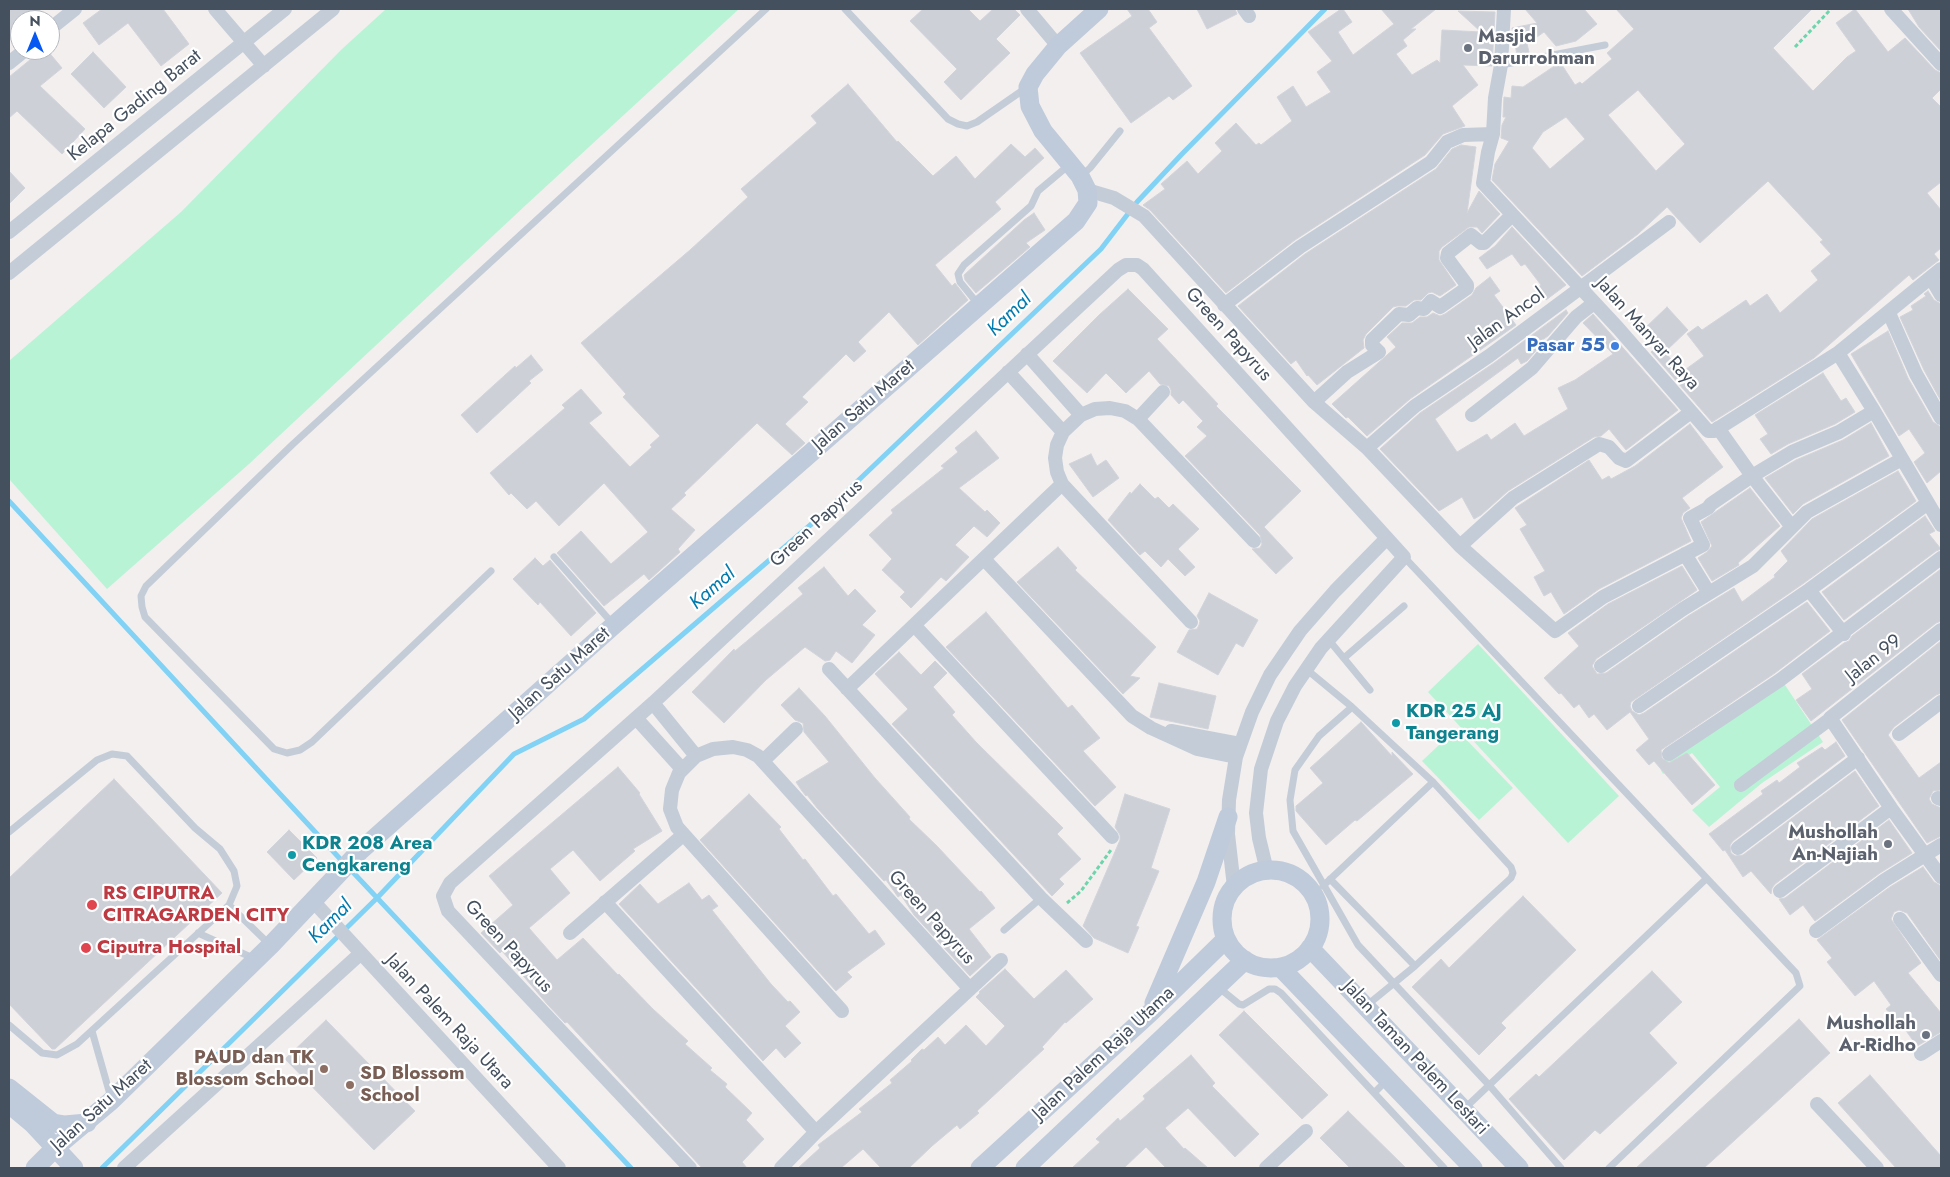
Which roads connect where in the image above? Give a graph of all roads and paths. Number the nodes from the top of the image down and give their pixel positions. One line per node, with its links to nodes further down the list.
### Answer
1 (75, 9): 12 (street)
2 (215, 9): 13 (street)
3 (285, 9): 13 (street, Kelapa Gading Barat)
4 (333, 9): 19 (street)
5 (766, 9): 63 (lane)
6 (845, 9): 20 (lane)
7 (1027, 9): 15 (street)
8 (1099, 9): 15 (street)
9 (1504, 9): 18 (street, Jalan Manyar Raya)
10 (1831, 9): 16 (path)
11 (1891, 9): 17 (street)
12 (60, 21)
13 (243, 43): 19 (street); 26 (street, Kelapa Gading Barat)
14 (1605, 45): 18 (lane)
15 (1058, 46): 20 (street)
16 (1794, 47)
17 (1941, 64)
18 (1501, 65): 22 (street, Jalan Manyar Raya)
19 (264, 66): 27 (street)
20 (1028, 87): 23 (street)
21 (1120, 131): 23 (lane)
22 (1493, 134): 24 (street, Jalan Manyar Raya); 33 (street)
23 (1079, 177): 32 (street, Jalan Satu Maret); 32 (lane); 33 (street)
24 (1512, 215): 29 (street, Jalan Manyar Raya); 39 (street)
25 (1669, 222): 29 (street, Jalan Ancol)
26 (9, 232)
27 (9, 273)
28 (1936, 274): 30 (street); 34 (street)
29 (1581, 289): 31 (street, Jalan Manyar Raya); 48 (street, Jalan Ancol)
30 (1941, 296)
31 (1594, 302): 41 (street, Jalan Manyar Raya); 43 (street)
32 (979, 305): 68 (street, Jalan Satu Maret)
33 (1224, 305): 39 (street)
34 (1889, 313): 35 (street); 44 (street)
35 (1838, 353): 40 (street); 46 (street)
36 (1027, 354): 37 (street, Green Papyrus); 42 (street); 55 (street, Green Papyrus)
37 (1008, 372): 47 (street); 80 (street, Green Papyrus)
38 (1163, 392): 45 (street)
39 (1314, 402): 48 (street)
40 (1874, 411): 49 (street); 50 (street)
41 (1691, 412): 46 (street, Jalan Manyar Raya); 57 (street)
42 (1081, 415): 45 (street); 47 (street)
43 (1472, 415)
44 (1941, 418)
45 (1138, 419): 56 (street)
46 (1718, 428): 50 (street)
47 (1063, 432): 51 (street)
48 (1367, 448): 57 (street)
49 (1902, 459): 52 (street); 54 (street)
50 (1752, 476): 54 (street); 58 (street)
51 (1062, 484): 62 (street); 67 (street)
52 (1928, 503): 53 (street); 64 (street)
53 (1941, 525)
54 (1792, 527): 65 (street)
55 (1387, 538): 60 (street); 87 (street)
56 (1254, 541)
57 (1460, 546): 58 (street)
58 (1685, 554): 65 (street)
59 (554, 556): 68 (lane)
60 (1404, 557): 72 (street); 106 (lane)
61 (1941, 558): 71 (street)
62 (984, 559): 69 (street); 87 (street)
63 (491, 571)
64 (1809, 590): 71 (street); 81 (street)
65 (1709, 593): 74 (street)
66 (1404, 606): 73 (lane)
67 (1191, 622)
68 (614, 625): 113 (street, Jalan Satu Maret)
69 (914, 625): 77 (street); 99 (street)
70 (1941, 630): 84 (street, Jalan 99)
71 (1844, 634): 88 (street)
72 (1328, 639): 73 (lane); 76 (street)
73 (1344, 658): 78 (lane)
74 (1601, 666)
75 (829, 669): 77 (street)
76 (1306, 669): 82 (lane); 103 (street)
77 (847, 689): 110 (street)
78 (1370, 690)
79 (1941, 702): 86 (street)
80 (653, 703): 83 (street, Green Papyrus); 89 (street)
81 (1638, 706)
82 (1352, 707): 93 (lane); 107 (lane)
83 (636, 718): 92 (street); 157 (street, Green Papyrus)
84 (1830, 718): 90 (street); 94 (street, Jalan 99)
85 (796, 729): 91 (street)
86 (1899, 734)
87 (1238, 750): 96 (street)
88 (1668, 754)
89 (696, 756): 91 (street, Green Papyrus); 92 (street, Green Papyrus)
90 (1858, 758): 95 (street); 101 (street)
91 (763, 761): 133 (street, Green Papyrus)
92 (682, 769): 98 (street, Green Papyrus)
93 (1433, 782): 105 (lane); 128 (lane)
94 (1741, 785)
95 (1891, 808): 102 (street); 109 (street)
96 (1228, 817): 108 (street); 136 (street)
97 (9, 832): 112 (lane)
98 (683, 834): 111 (street); 135 (street, Green Papyrus)
99 (1112, 837): 114 (path)
100 (1941, 845): 102 (street)
101 (1738, 848)
102 (1925, 855): 104 (street); 117 (street)
103 (1267, 871): 108 (street); 123 (street)
104 (1941, 876)
105 (1330, 879): 107 (lane); 128 (lane)
106 (1706, 879): 142 (lane); 166 (lane)
107 (1323, 886): 131 (lane)
108 (1234, 887): 120 (street)
109 (1780, 891)
110 (1040, 898): 114 (street); 116 (lane)
111 (605, 902): 118 (street); 152 (street)
112 (229, 905): 119 (lane); 122 (lane)
113 (317, 906): 122 (street, Jalan Satu Maret); 124 (street, Jalan Palem Raja Utara)
114 (1056, 913): 121 (street)
115 (1900, 919): 130 (street)
116 (1004, 930)
117 (1816, 931)
118 (570, 933)
119 (198, 934): 125 (lane); 138 (lane)
120 (1226, 939): 127 (street); 136 (street, Jalan Palem Raja Utama)
121 (1086, 941)
122 (271, 945): 125 (street, Jalan Satu Maret)
123 (1310, 948): 129 (street); 134 (street, Jalan Taman Palem Lestari)
124 (360, 954): 155 (street); 156 (street, Jalan Palem Raja Utara)
125 (255, 960): 145 (street, Jalan Satu Maret)
126 (1001, 960): 133 (street, Green Papyrus)
127 (1245, 960): 129 (street); 132 (street, Jalan Palem Raja Utama)
128 (1414, 966): 131 (lane)
129 (1280, 967): 141 (street, Jalan Taman Palem Lestari)
130 (1941, 976)
131 (1393, 983): 134 (lane); 142 (lane)
132 (1218, 987): 144 (lane); 160 (street, Jalan Palem Raja Utama)
133 (970, 989): 152 (street, Green Papyrus)
134 (1366, 1006): 148 (street, Jalan Taman Palem Lestari)
135 (842, 1011)
136 (1150, 1013): 159 (street, Jalan Palem Raja Utama)
137 (9, 1025): 138 (lane)
138 (92, 1031): 145 (lane)
139 (1941, 1041): 140 (street)
140 (1921, 1054)
141 (1388, 1079): 144 (lane); 163 (street, Jalan Taman Palem Lestari)
142 (1489, 1085): 148 (lane); 165 (lane)
143 (9, 1088): 150 (street)
144 (1374, 1093): 162 (lane)
145 (111, 1101): 150 (street, Jalan Satu Maret)
146 (9, 1104): 153 (street)
147 (1817, 1104): 167 (street)
148 (1463, 1109): 164 (street, Jalan Taman Palem Lestari)
149 (9, 1114): 153 (street)
150 (87, 1123): 153 (street, Jalan Satu Maret)
151 (1306, 1130): 161 (street)
152 (816, 1132): 158 (street, Green Papyrus)
153 (46, 1158): 154 (street)
154 (74, 1168)
155 (124, 1168)
156 (559, 1168)
157 (690, 1168)
158 (781, 1168)
159 (980, 1168)
160 (1025, 1168)
161 (1266, 1168)
162 (1444, 1168)
163 (1473, 1168)
164 (1519, 1168)
165 (1561, 1168)
166 (1609, 1168)
167 (1876, 1168)

